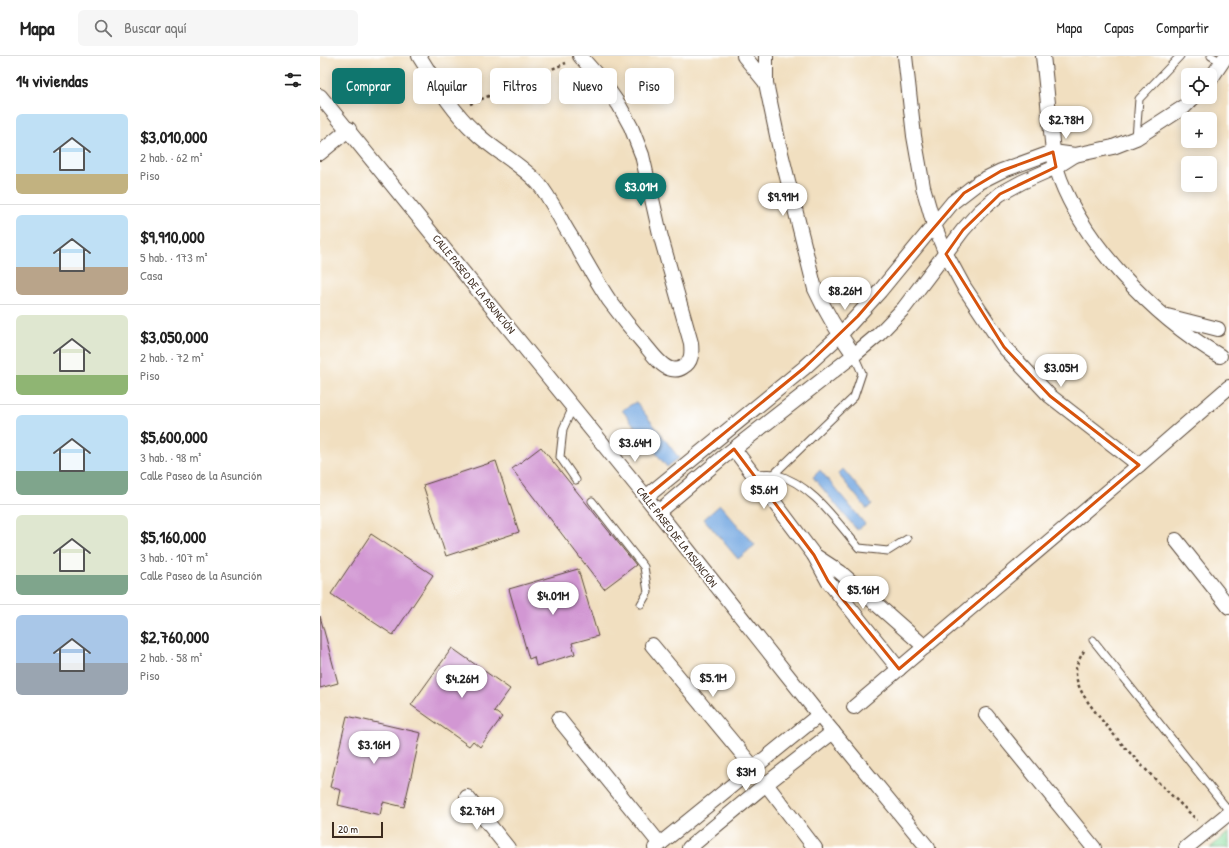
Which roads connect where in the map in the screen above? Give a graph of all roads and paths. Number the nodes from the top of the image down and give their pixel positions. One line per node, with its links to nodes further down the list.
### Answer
1 (419, 56): 13 (street)
2 (580, 56): 13 (path); 13 (street)
3 (744, 56): 10 (street)
4 (766, 56): 10 (street)
5 (905, 56): 20 (street)
6 (1043, 56): 16 (street)
7 (1180, 56): 15 (lane)
8 (1220, 58): 9 (street)
9 (1215, 68)
10 (766, 83): 24 (street)
11 (320, 96): 14 (street, CALLE PASEO DE LA ASUNCIÓN)
12 (1187, 104): 15 (street)
13 (454, 110)
14 (349, 129): 17 (street); 28 (street, CALLE PASEO DE LA ASUNCIÓN)
15 (1136, 138): 18 (street)
16 (1053, 152): 18 (street); 19 (street); 20 (street)
17 (320, 153)
18 (1075, 154): 19 (street)
19 (1056, 167): 21 (street); 22 (street)
20 (934, 225): 21 (street); 24 (street)
21 (946, 254): 25 (street); 32 (street)
22 (1162, 314): 23 (street); 26 (street)
23 (1218, 329)
24 (840, 335): 25 (street); 29 (street)
25 (854, 356): 30 (street); 34 (lane)
26 (1220, 356)
27 (1229, 387): 32 (street)
28 (573, 407): 35 (lane); 36 (street, CALLE PASEO DE LA ASUNCIÓN)
29 (742, 418): 30 (street); 36 (street)
30 (754, 433): 31 (street)
31 (734, 448): 33 (street); 38 (street)
32 (1139, 465): 46 (street)
33 (754, 474): 34 (lane); 41 (street)
34 (774, 474): 39 (lane)
35 (576, 480)
36 (646, 497): 38 (street, CALLE PASEO DE LA ASUNCIÓN)
37 (592, 501): 42 (lane)
38 (658, 512): 50 (street, CALLE PASEO DE LA ASUNCIÓN)
39 (906, 540)
40 (1176, 540): 43 (street)
41 (814, 555): 46 (street); 48 (street)
42 (641, 604)
43 (1229, 607)
44 (1093, 640): 57 (lane)
45 (652, 645): 54 (street)
46 (925, 647): 48 (street)
47 (1084, 651): 58 (path)
48 (899, 669): 49 (street)
49 (854, 708)
50 (819, 715): 53 (street, CALLE PASEO DE LA ASUNCIÓN); 54 (street)
51 (986, 716): 64 (street)
52 (559, 719): 59 (street)
53 (833, 732): 55 (street); 63 (street, CALLE PASEO DE LA ASUNCIÓN)
54 (754, 768): 59 (street)
55 (766, 784): 61 (street); 62 (street)
56 (467, 797): 60 (street)
57 (1229, 812): 58 (street)
58 (1208, 830): 65 (street)
59 (658, 846)
60 (508, 848)
61 (689, 848)
62 (816, 848)
63 (928, 848)
64 (1094, 848)
65 (1186, 848)

